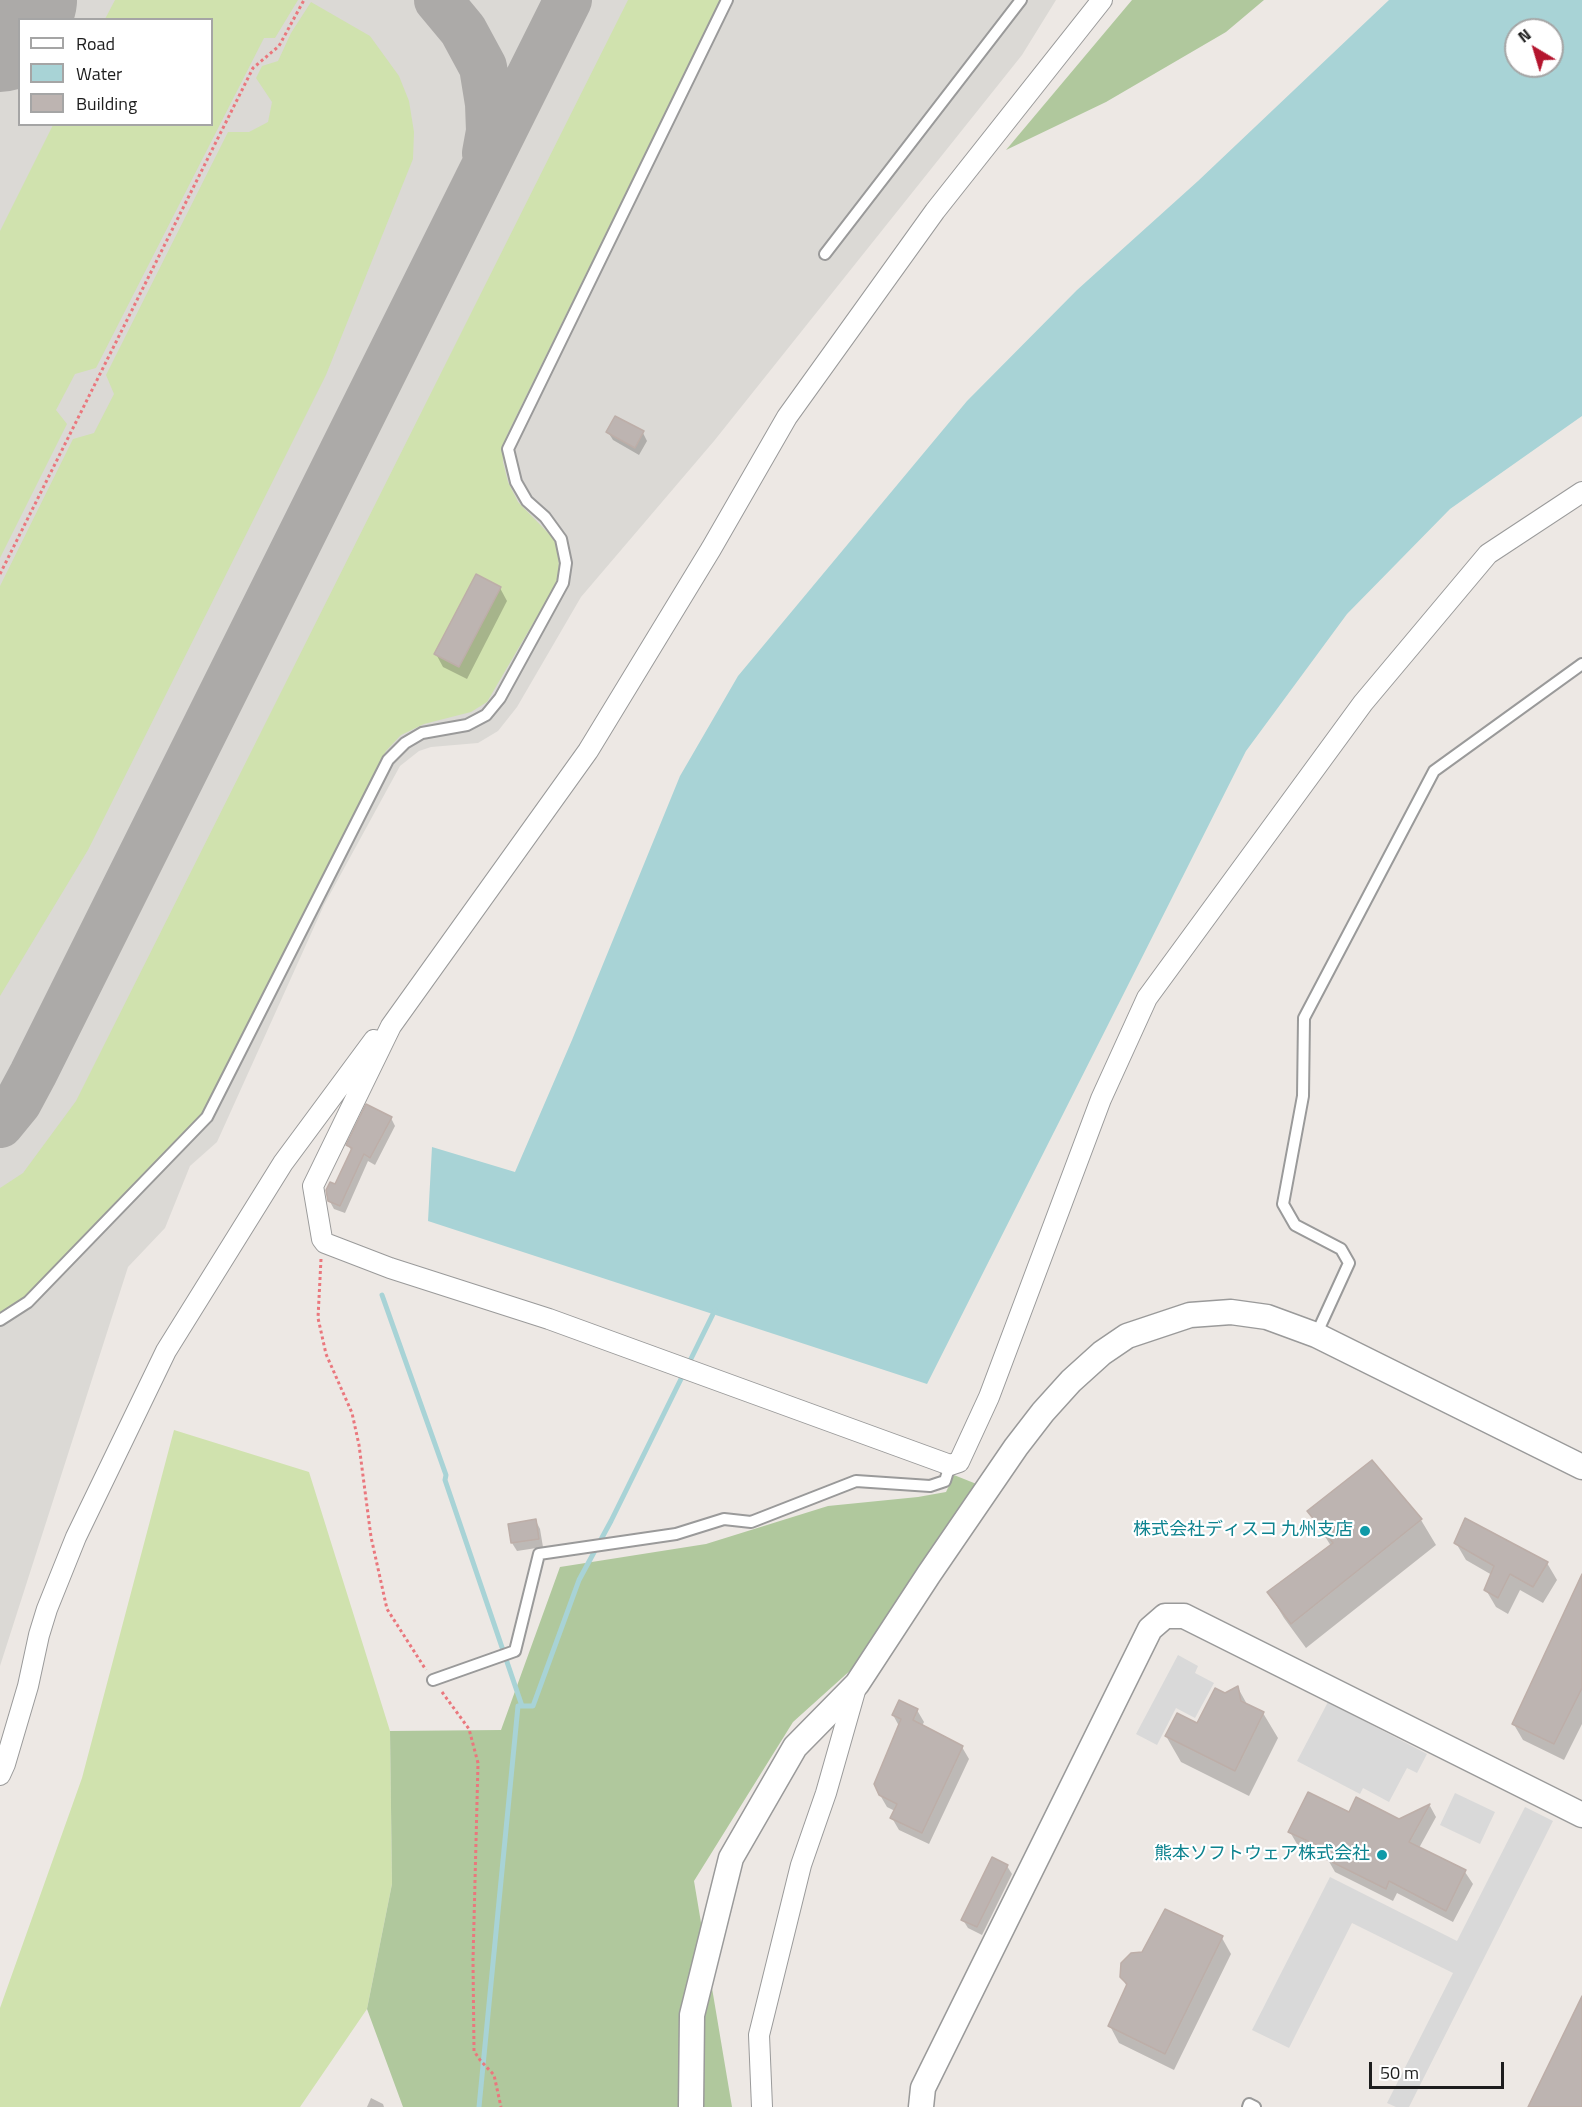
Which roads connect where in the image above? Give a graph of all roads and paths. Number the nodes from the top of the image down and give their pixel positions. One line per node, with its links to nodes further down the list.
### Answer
1 (304, 0): 7 (path)
2 (727, 0): 11 (lane)
3 (1022, 0): 5 (lane)
4 (1102, 0): 9 (street)
5 (825, 254)
6 (1582, 492): 14 (street)
7 (0, 574)
8 (1582, 664): 12 (lane)
9 (588, 752): 10 (street); 17 (street)
10 (322, 1239): 14 (street); 15 (path)
11 (0, 1320)
12 (1316, 1335): 13 (street); 16 (street)
13 (1580, 1462)
14 (950, 1465): 15 (lane)
15 (433, 1680): 19 (path)
16 (857, 1684): 20 (street); 21 (street)
17 (0, 1775)
18 (1582, 1815): 22 (street)
19 (501, 2107)
20 (692, 2107)
21 (762, 2107)
22 (921, 2107)
23 (1248, 2107): 24 (lane)
24 (1256, 2107)

